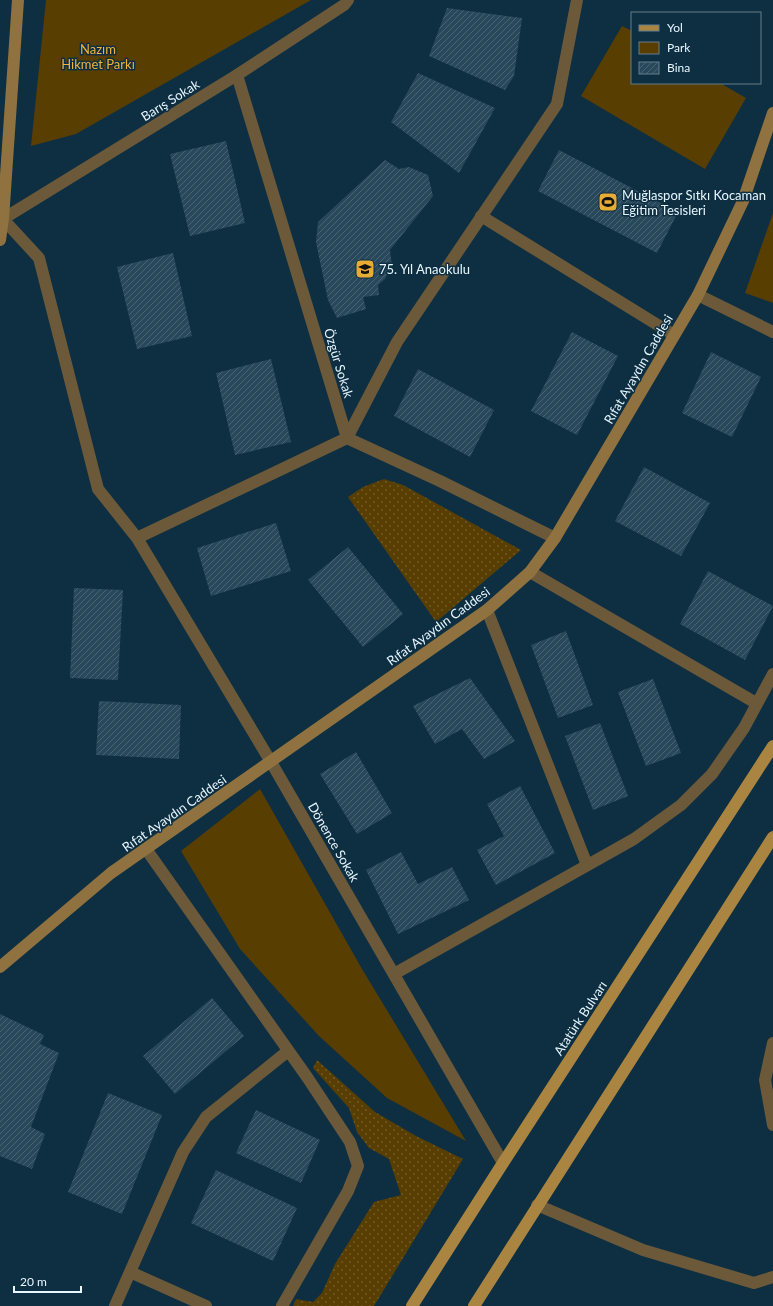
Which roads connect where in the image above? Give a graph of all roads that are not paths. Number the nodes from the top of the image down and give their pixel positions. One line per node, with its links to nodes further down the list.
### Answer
1 (18, 0): 7 (street)
2 (348, 0): 4 (street, Barış Sokak)
3 (577, 0): 6 (street)
4 (238, 75): 7 (street, Barış Sokak); 12 (street, Özgür Sokak)
5 (773, 113): 9 (street, Rıfat Ayaydın Caddesi)
6 (481, 216): 11 (street); 12 (street)
7 (3, 219): 8 (street); 13 (street, Dönence Sokak)
8 (0, 240)
9 (698, 295): 10 (street); 11 (street, Rıfat Ayaydın Caddesi)
10 (773, 332)
11 (674, 335): 14 (street, Rıfat Ayaydın Caddesi)
12 (347, 438): 13 (street); 14 (street)
13 (137, 538): 20 (street, Dönence Sokak)
14 (555, 538): 15 (street, Rıfat Ayaydın Caddesi)
15 (530, 572): 16 (street, Rıfat Ayaydın Caddesi); 18 (street)
16 (487, 610): 20 (street, Rıfat Ayaydın Caddesi); 23 (street)
17 (773, 674): 18 (street)
18 (756, 703): 23 (street)
19 (773, 746): 29 (main road, Atatürk Bulvarı)
20 (271, 762): 22 (street, Rıfat Ayaydın Caddesi); 25 (street, Dönence Sokak)
21 (773, 837): 30 (main road)
22 (146, 849): 24 (street, Rıfat Ayaydın Caddesi); 27 (street)
23 (587, 865): 25 (street)
24 (0, 967)
25 (394, 974): 29 (street, Dönence Sokak)
26 (773, 1043): 28 (street)
27 (288, 1051): 31 (street); 35 (street)
28 (773, 1125)
29 (503, 1163): 36 (main road, Atatürk Bulvarı)
30 (537, 1205): 32 (street); 37 (main road)
31 (130, 1272): 33 (street); 34 (street)
32 (773, 1277)
33 (115, 1306)
34 (206, 1306)
35 (282, 1306)
36 (412, 1306)
37 (474, 1306)

